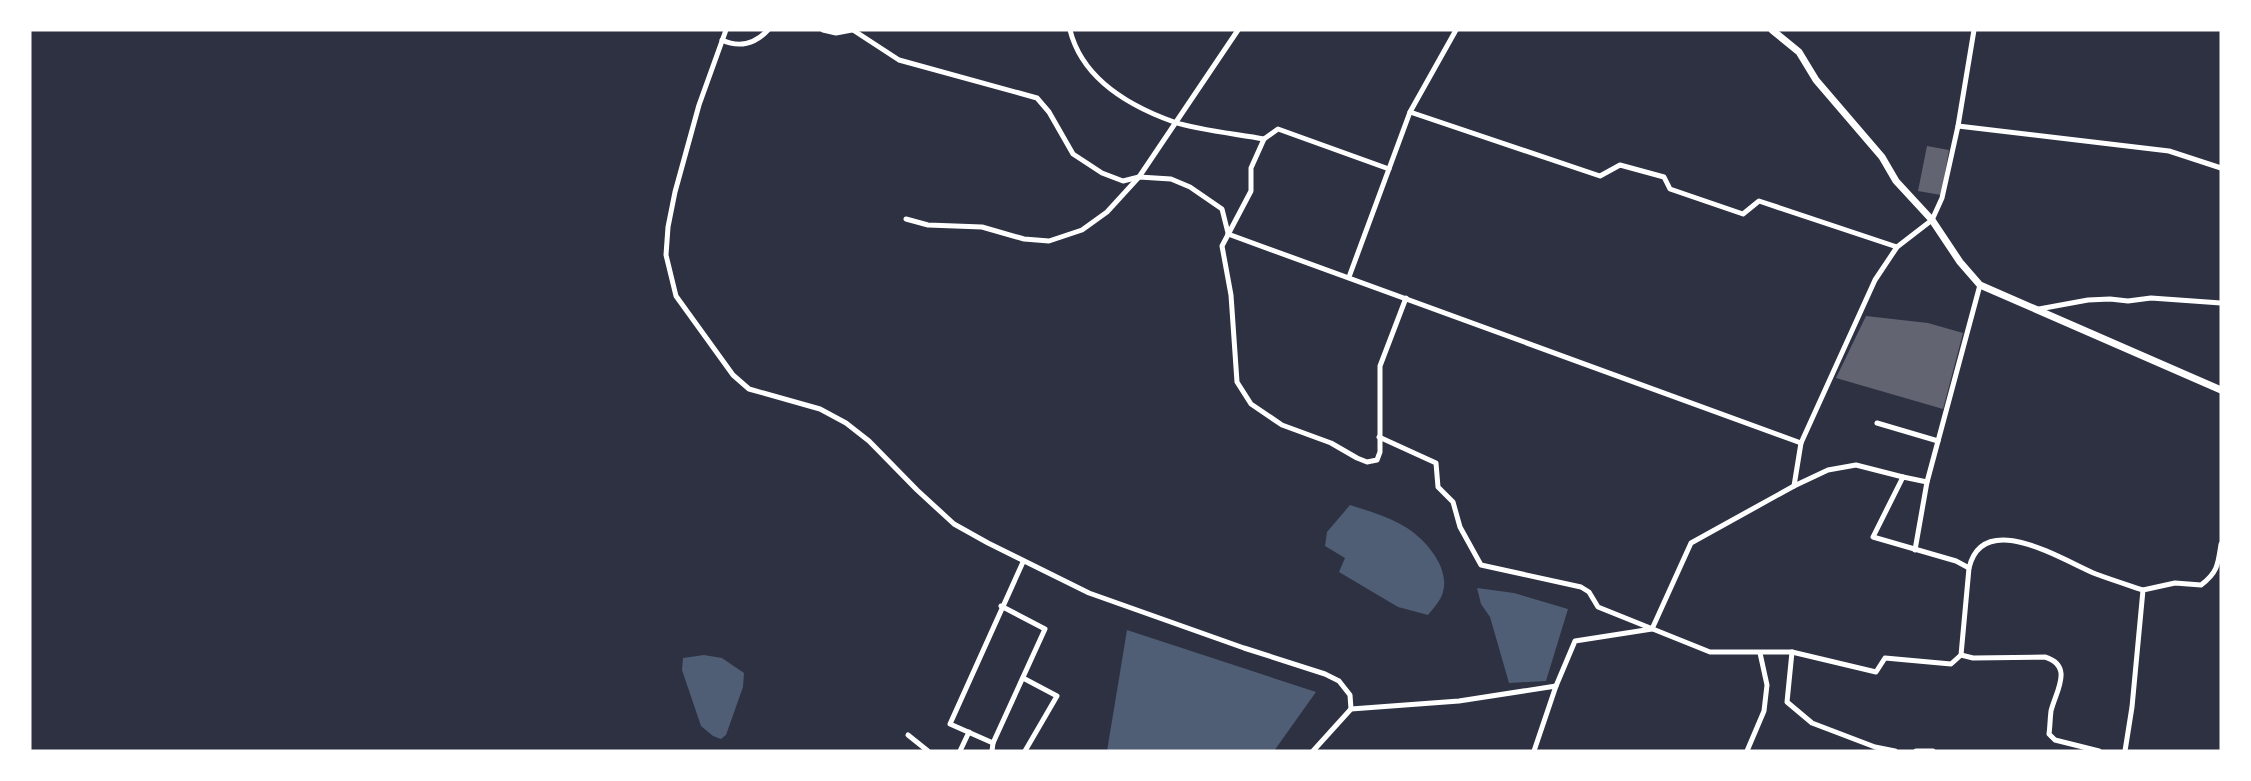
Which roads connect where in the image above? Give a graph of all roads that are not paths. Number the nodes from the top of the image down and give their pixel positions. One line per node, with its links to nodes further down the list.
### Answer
1 (726, 30): 10 (street)
2 (768, 30): 10 (street)
3 (823, 30): 4 (street)
4 (853, 30): 17 (street)
5 (1070, 30): 12 (street)
6 (1238, 30): 12 (street)
7 (1456, 30): 11 (street)
8 (1772, 30): 19 (main road)
9 (1974, 30): 13 (street)
10 (722, 40): 37 (street)
11 (1410, 112): 16 (street); 21 (street)
12 (1175, 122): 14 (street); 17 (street)
13 (1958, 126): 15 (street); 19 (street)
14 (1264, 139): 16 (street); 20 (street)
15 (2221, 168)
16 (1389, 169): 22 (street)
17 (1139, 177): 18 (street); 20 (street)
18 (906, 219)
19 (1932, 220): 21 (street); 23 (main road)
20 (1228, 234): 22 (street); 29 (street)
21 (1897, 247): 31 (street)
22 (1349, 277): 24 (street)
23 (1980, 285): 26 (main road); 30 (street)
24 (1406, 298): 29 (street); 31 (street)
25 (2221, 303): 26 (street)
26 (2039, 309): 27 (main road)
27 (2221, 390)
28 (1877, 423): 30 (street)
29 (1379, 437): 41 (street)
30 (1938, 441): 33 (street)
31 (1801, 443): 34 (street)
32 (1903, 477): 33 (street); 34 (street); 36 (street)
33 (1927, 482): 36 (street)
34 (1794, 486): 41 (street)
35 (2221, 544): 39 (street)
36 (1915, 550): 38 (street)
37 (1023, 562): 40 (street); 47 (street)
38 (1969, 568): 39 (street); 44 (street)
39 (2143, 590): 61 (street)
40 (1001, 606): 45 (street); 48 (street)
41 (1652, 629): 43 (street); 46 (street)
42 (1792, 652): 43 (street); 44 (street); 57 (street)
43 (1760, 653): 56 (street)
44 (1961, 655): 60 (street)
45 (1023, 678): 50 (street); 53 (street)
46 (1556, 685): 47 (street); 55 (street)
47 (1351, 709): 54 (street)
48 (969, 732): 50 (street); 52 (street)
49 (908, 735): 51 (street)
50 (994, 749)
51 (928, 751)
52 (960, 751)
53 (1025, 751)
54 (1313, 751)
55 (1534, 751)
56 (1747, 751)
57 (1895, 751)
58 (1916, 751): 59 (street)
59 (1933, 751)
60 (2099, 751)
61 (2125, 751)

